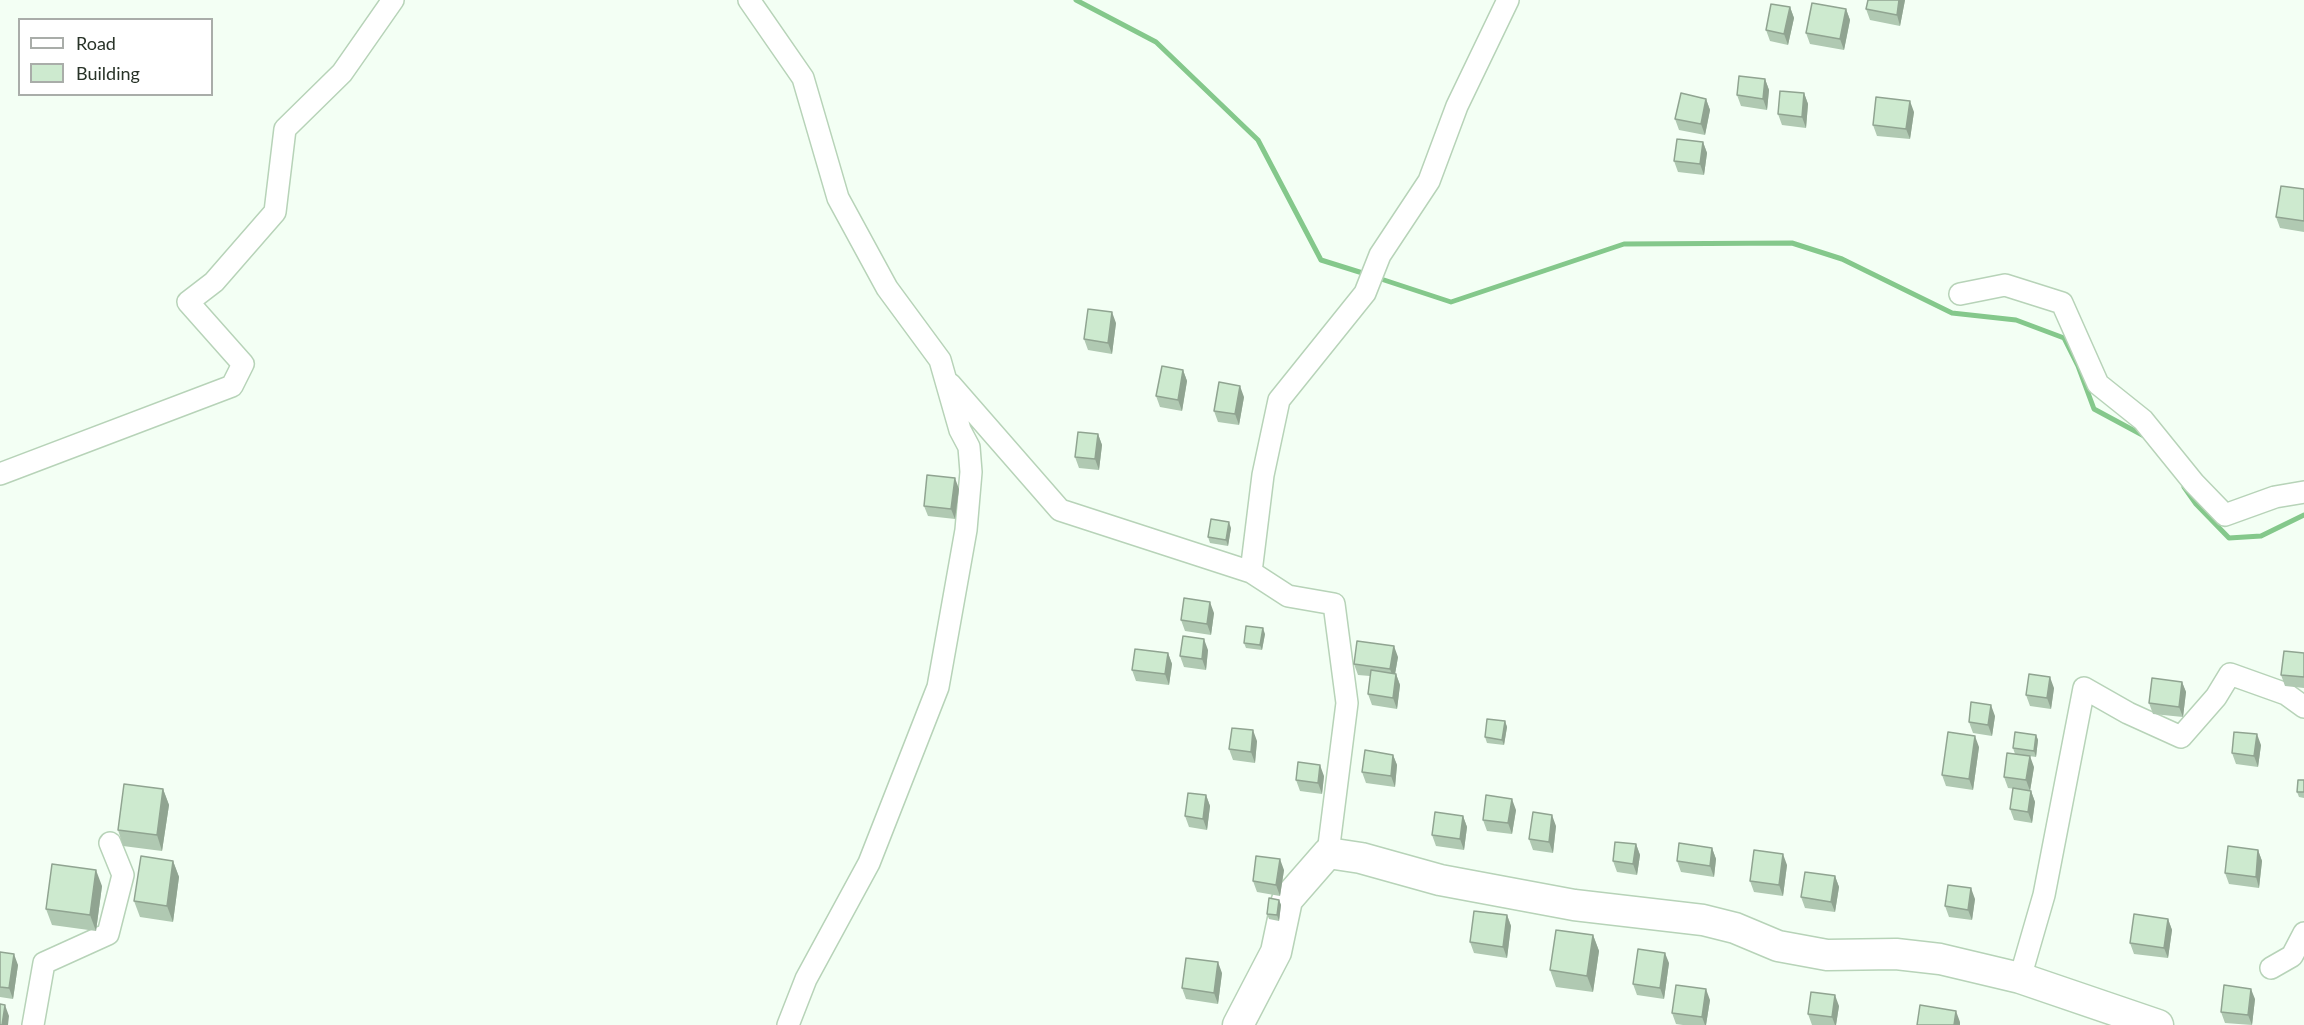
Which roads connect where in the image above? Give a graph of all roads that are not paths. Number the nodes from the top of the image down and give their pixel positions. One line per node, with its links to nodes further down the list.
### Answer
1 (393, 0): 6 (street)
2 (749, 0): 5 (street)
3 (1508, 0): 8 (street)
4 (1960, 294): 7 (street)
5 (945, 378): 8 (street); 16 (street)
6 (0, 474)
7 (2304, 492)
8 (1251, 572): 11 (street)
9 (2304, 707): 14 (street)
10 (110, 843): 15 (street)
11 (1328, 853): 14 (street); 17 (street)
12 (2304, 933): 13 (street)
13 (2271, 968)
14 (2020, 978): 18 (street)
15 (33, 1025)
16 (788, 1025)
17 (1238, 1025)
18 (2158, 1025)

